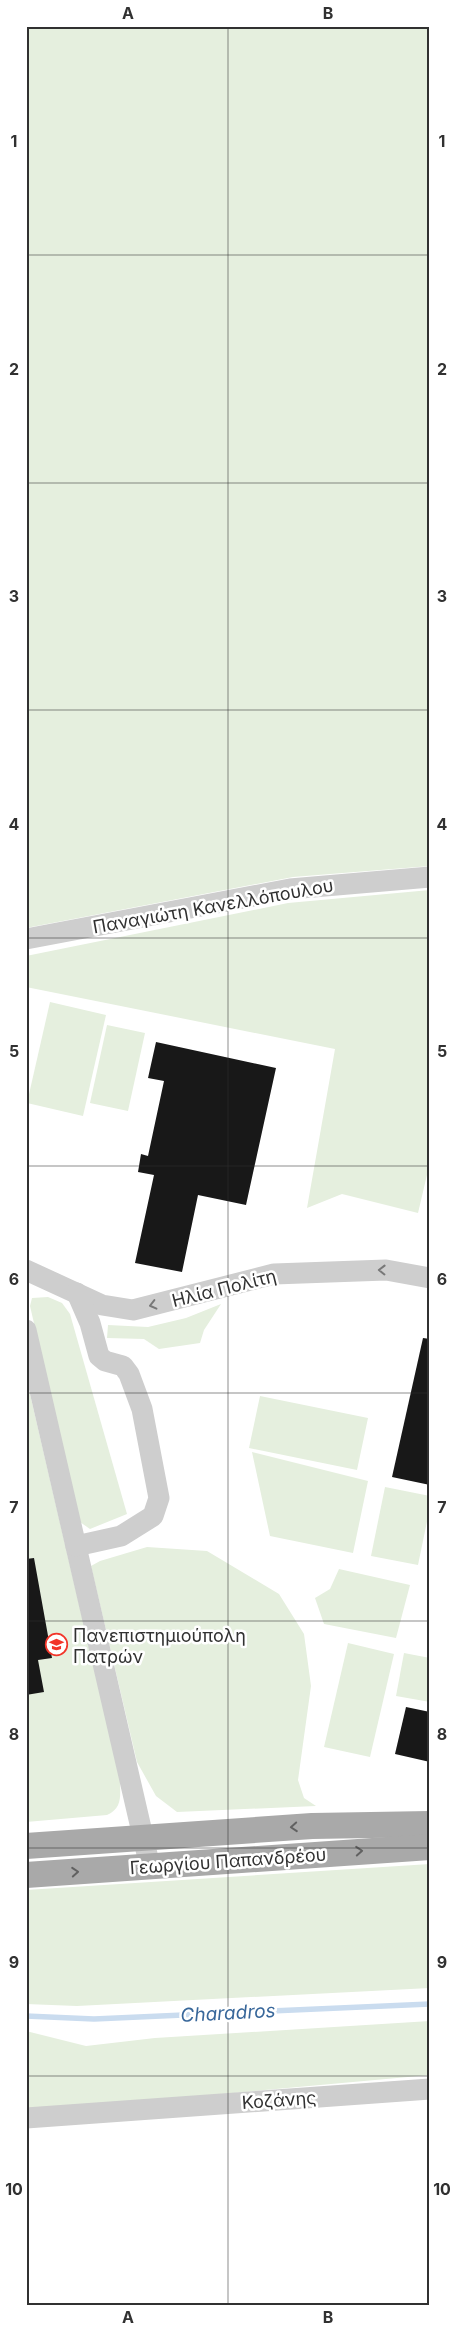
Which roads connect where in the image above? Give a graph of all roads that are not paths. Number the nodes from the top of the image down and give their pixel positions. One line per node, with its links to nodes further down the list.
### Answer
1 (430, 877): 2 (street, Παναγιώτη Κανελλόπουλου)
2 (26, 939)
3 (26, 1270): 5 (street, Ηλία Πολίτη)
4 (430, 1278): 5 (street, Ηλία Πολίτη, one-way to 5)
5 (77, 1293): 7 (street)
6 (26, 1330): 7 (street)
7 (76, 1546): 9 (street)
8 (430, 1824): 9 (main road, Γεωργίου Παπανδρέου, one-way to 9)
9 (143, 1837): 10 (main road, Γεωργίου Παπανδρέου); 12 (street)
10 (26, 1846)
11 (430, 1847): 12 (main road, Γεωργίου Παπανδρέου, one-way to 11)
12 (150, 1867): 13 (main road, Γεωργίου Παπανδρέου, one-way to 12)
13 (26, 1875)
14 (430, 2089): 15 (street, Κοζάνης)
15 (26, 2118)

